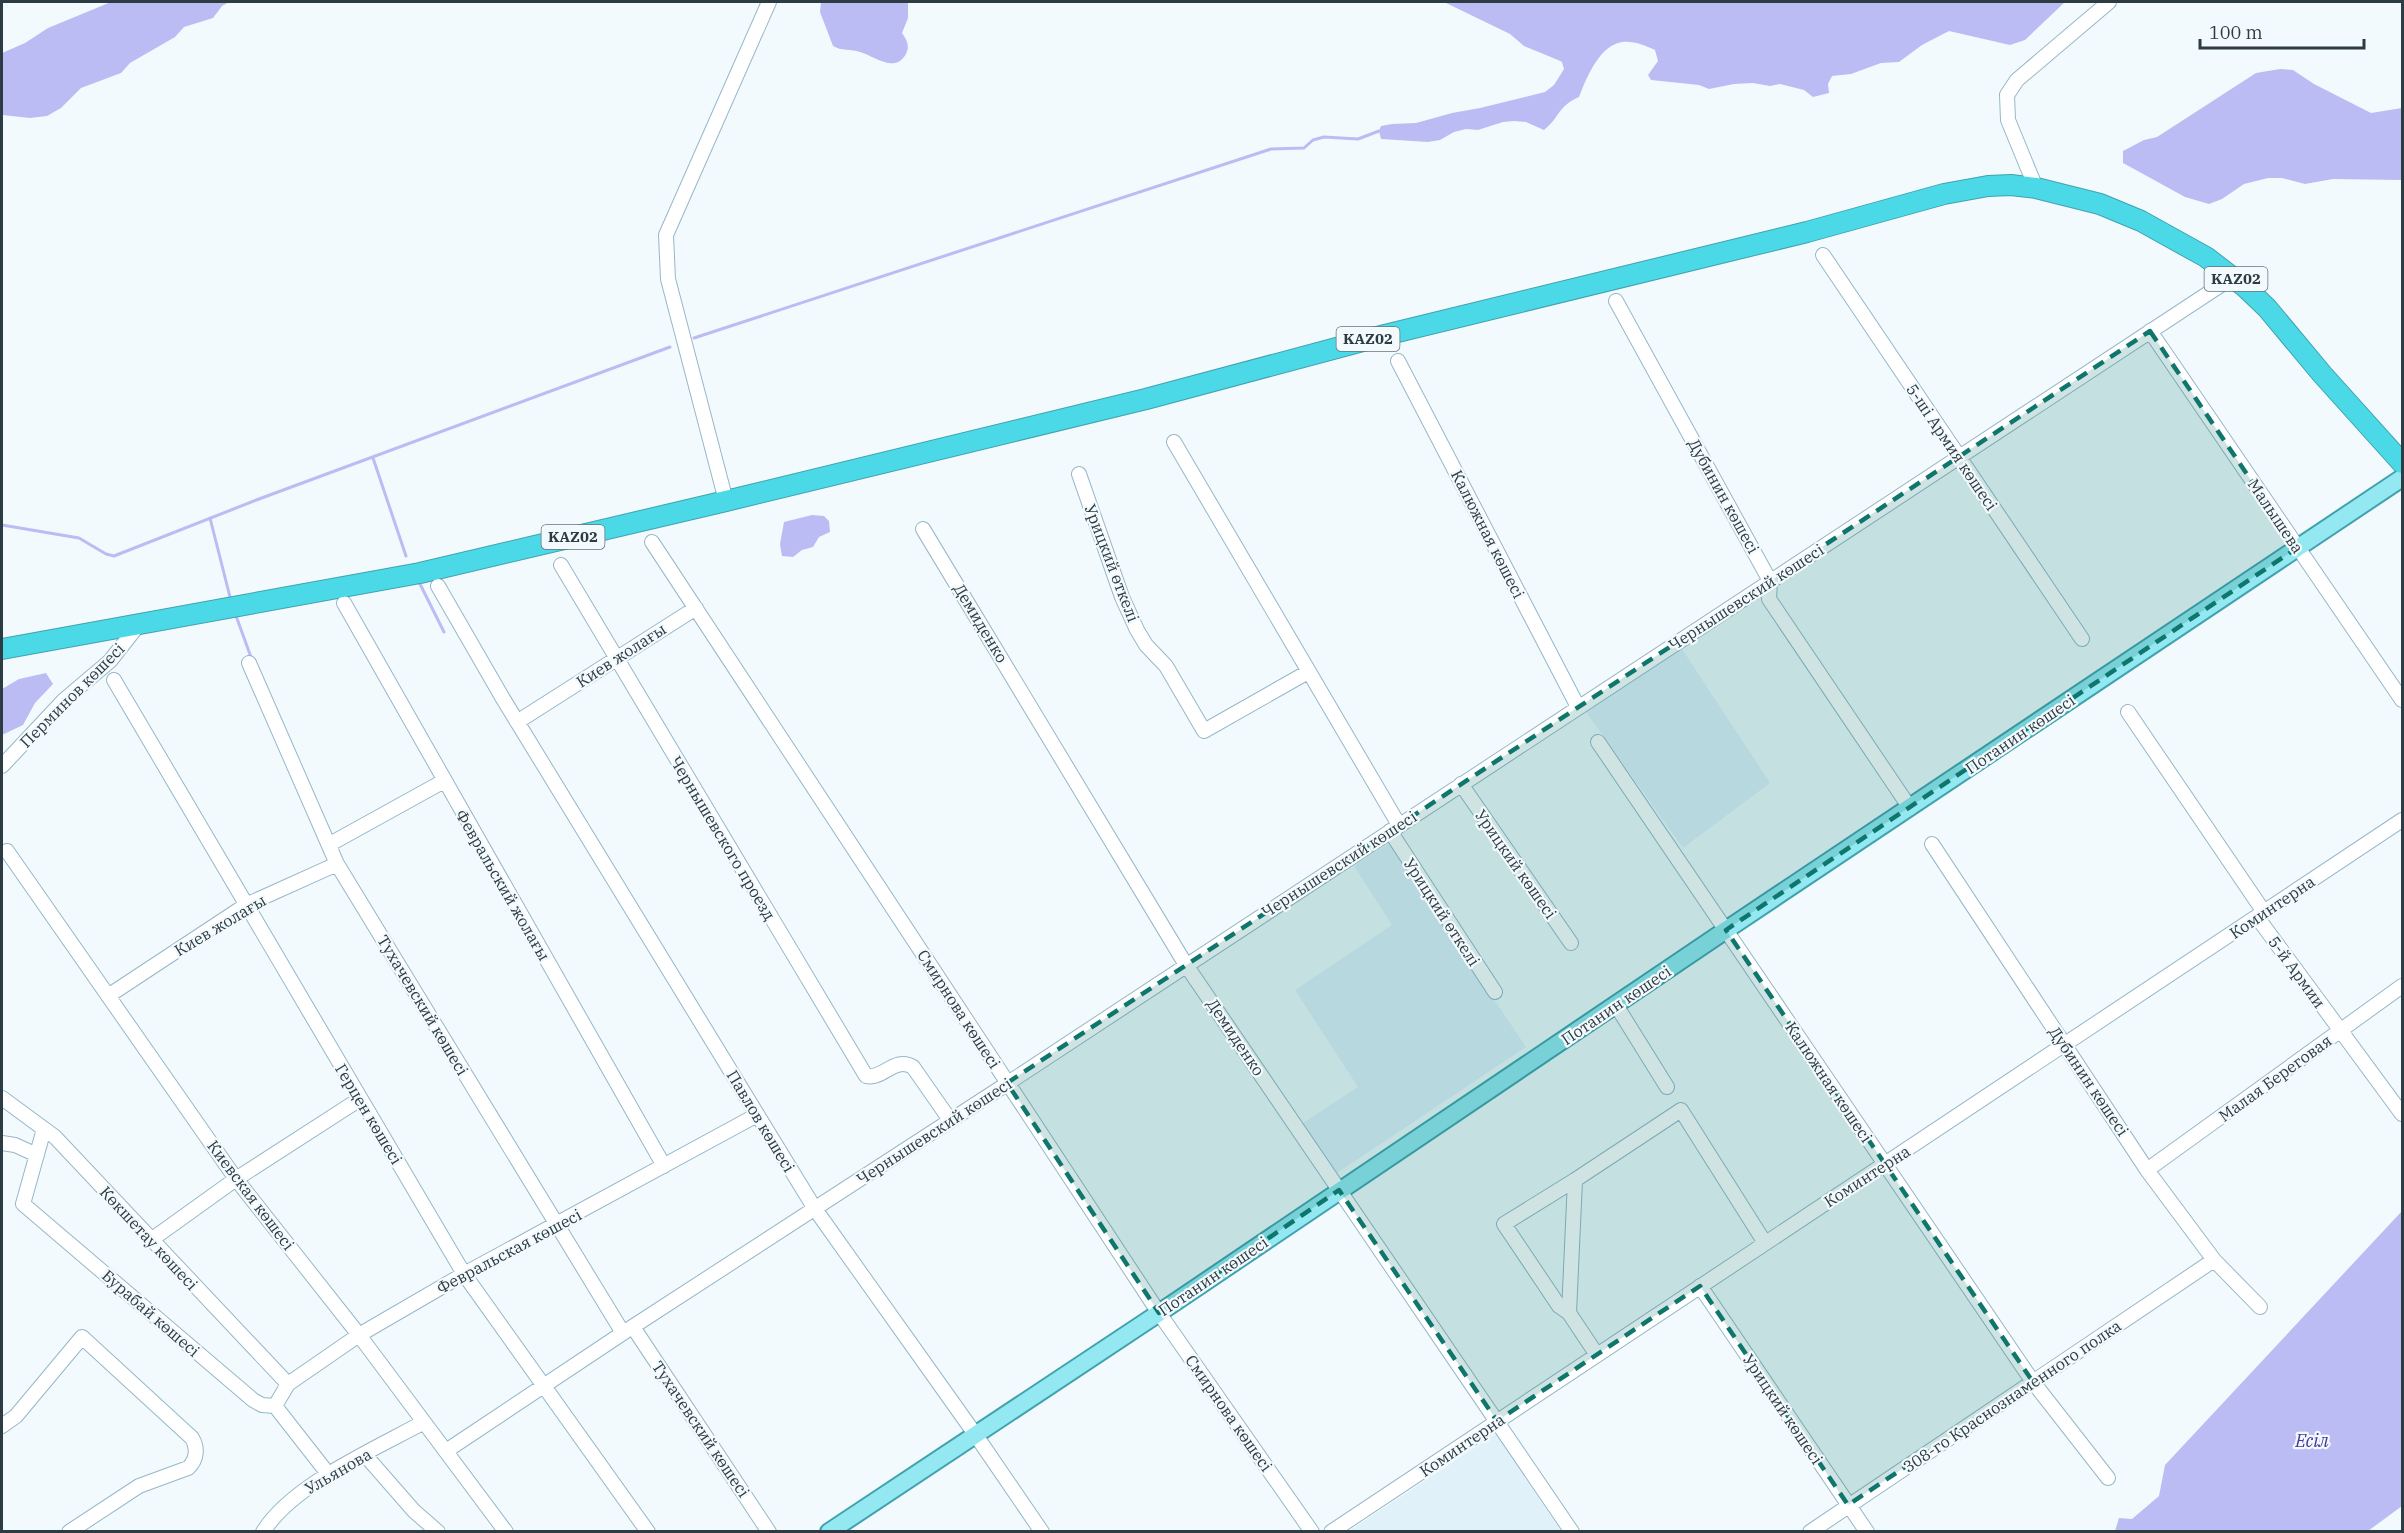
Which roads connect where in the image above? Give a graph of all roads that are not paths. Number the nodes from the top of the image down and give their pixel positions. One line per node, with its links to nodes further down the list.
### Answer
1 (769, 2): 14 (street)
2 (2109, 2): 3 (street)
3 (2036, 188): 5 (highway, KAZ02); 14 (highway, KAZ02)
4 (1822, 255): 10 (street, 5-ші Армия көшесі)
5 (2233, 277): 7 (street, Чернышевский көшесі); 11 (highway, KAZ02)
6 (1616, 301): 19 (street, Дубинин көшесі)
7 (2150, 331): 10 (street, Чернышевский көшесі); 17 (street, Малышева)
8 (1398, 361): 31 (street, Калюжная көшесі)
9 (1174, 442): 28 (street, Урицкий өткелі)
10 (1958, 457): 19 (street, Чернышевский көшесі); 24 (street, 5-ші Армия көшесі)
11 (2403, 463)
12 (1079, 474): 28 (street, Урицкий өткелі)
13 (2403, 478): 17 (main road, Потанин көшесі)
14 (726, 501): 23 (highway, KAZ02)
15 (923, 529): 49 (street, Демиденко)
16 (652, 542): 22 (street, Смирнова көшесі)
17 (2297, 548): 30 (street, Малышева); 38 (main road, Потанин көшесі)
18 (561, 565): 26 (street, Чернышевского проезд)
19 (1770, 581): 31 (street, Чернышевский көшесі); 38 (street, Дубинин көшесі)
20 (438, 586): 33 (street, Павлов көшесі)
21 (344, 603): 36 (street, Февральский жолағы)
22 (696, 608): 26 (street, Киев жолағы); 56 (street, Смирнова көшесі)
23 (140, 623): 25 (highway, KAZ02); 35 (street, Перминов көшесі)
24 (2082, 639)
25 (2, 649)
26 (615, 659): 33 (street, Киев жолағы); 62 (street, Чернышевского проезд)
27 (249, 663): 41 (street, Тухачевский көшесі)
28 (1308, 672): 40 (street, Урицкий өткелі)
29 (114, 680): 45 (street, Герцен көшесі)
30 (2403, 700)
31 (1578, 707): 37 (street, Чернышевский көшесі)
32 (2128, 712): 46 (street, 5-й Армии)
33 (517, 722): 61 (street, Павлов көшесі)
34 (1598, 742): 47 (street, Калюжная көшесі)
35 (2, 766)
36 (444, 781): 41 (street); 67 (street, Февральский жолағы)
37 (1461, 784): 40 (street, Чернышевский көшесі); 48 (street, Урицкий көшесі)
38 (1910, 808): 47 (main road, Потанин көшесі)
39 (2403, 820): 46 (street, Коминтерна)
40 (1394, 828): 49 (street, Чернышевский көшесі); 51 (street, Урицкий өткелі)
41 (330, 844): 44 (street, Тухачевский көшесі)
42 (1932, 844): 55 (street, Дубинин көшесі)
43 (7, 851): 52 (street, Киевская көшесі)
44 (337, 864): 45 (street, Киев жолағы); 73 (street, Тухачевский көшесі)
45 (246, 905): 52 (street, Киев жолағы); 59 (street, Герцен көшесі)
46 (2261, 914): 54 (street, 5-й Армии); 55 (street, Коминтерна)
47 (1726, 930): 53 (main road, Потанин көшесі); 66 (street, Калюжная көшесі)
48 (1571, 943)
49 (1186, 965): 56 (street, Чернышевский көшесі); 71 (street, Демиденко)
50 (2403, 986): 54 (street, Малая Береговая)
51 (1495, 992)
52 (108, 996): 69 (street, Киевская көшесі)
53 (1616, 1005): 57 (street); 71 (main road, Потанин көшесі)
54 (2340, 1030): 60 (street, 5-й Армии); 68 (street, Малая Береговая)
55 (2064, 1045): 66 (street, Коминтерна); 68 (street, Дубинин көшесі)
56 (1007, 1083): 62 (street, Чернышевский көшесі); 80 (street, Смирнова көшесі)
57 (1667, 1087)
58 (3, 1099): 63 (street, Көкшетау көшесі)
59 (360, 1099): 69 (street); 77 (street, Герцен көшесі)
60 (2403, 1114)
61 (757, 1115): 67 (street, Февральская көшесі); 72 (street, Павлов көшесі)
62 (950, 1120): 72 (street, Чернышевский көшесі)
63 (44, 1129): 65 (street, Бурабай көшесі); 74 (street, Көкшетау көшесі)
64 (2, 1143): 65 (street)
65 (37, 1155): 88 (street, Бурабай көшесі)
66 (1885, 1164): 75 (street, Коминтерна); 85 (street, Калюжная көшесі)
67 (664, 1166): 73 (street, Февральская көшесі)
68 (2147, 1170): 76 (street, Дубинин көшесі)
69 (236, 1179): 74 (street); 83 (street, Киевская көшесі)
70 (1575, 1180): 75 (street); 81 (street); 81 (street)
71 (1339, 1190): 80 (main road, Потанин көшесі); 89 (street, Демиденко)
72 (815, 1209): 82 (street, Чернышевский көшесі); 92 (street, Павлов көшесі)
73 (558, 1225): 77 (street, Февральская көшесі); 82 (street, Тухачевский көшесі)
74 (151, 1240): 86 (street, Көкшетау көшесі)
75 (1766, 1242): 78 (street, Коминтерна)
76 (2214, 1260): 79 (street, Дубинин көшесі); 85 (street, 308-го Краснознаменного полка)
77 (465, 1274): 83 (street, Февральская көшесі); 87 (street, Герцен көшесі)
78 (1700, 1286): 84 (street, Коминтерна); 97 (street, Урицкий көшесі)
79 (2260, 1307)
80 (1159, 1313): 92 (main road, Потанин көшесі); 106 (street, Смирнова көшесі)
81 (1569, 1313): 84 (street)
82 (628, 1330): 87 (street, Чернышевский көшесі); 103 (street, Тухачевский көшесі)
83 (359, 1335): 86 (street, Февральская көшесі); 90 (street, Киевская көшесі)
84 (1597, 1355): 89 (street, Коминтерна)
85 (2033, 1382): 96 (street, Калюжная көшесі); 97 (street, 308-го Краснознаменного полка)
86 (288, 1384): 88 (street, Февральская көшесі)
87 (544, 1386): 93 (street, Чернышевский көшесі); 102 (street, Герцен көшесі)
88 (274, 1406): 95 (street, Бурабай көшесі)
89 (1497, 1421): 107 (street, Коминтерна); 108 (street, Демиденко)
90 (424, 1422): 93 (street, Киевская көшесі); 94 (street, Ульянова)
91 (2, 1426): 98 (street)
92 (975, 1434): 104 (main road, Потанин көшесі); 105 (street, Павлов көшесі)
93 (446, 1451): 101 (street, Киевская көшесі)
94 (365, 1455): 95 (street, Ульянова); 100 (street)
95 (330, 1475): 99 (street, Ульянова)
96 (2108, 1478)
97 (1848, 1505): 109 (street, 308-го Краснознаменного полка); 110 (street, Урицкий көшесі)
98 (69, 1532)
99 (263, 1532)
100 (438, 1532)
101 (506, 1532)
102 (648, 1532)
103 (769, 1532)
104 (829, 1532)
105 (1042, 1532)
106 (1312, 1532)
107 (1331, 1532)
108 (1572, 1532)
109 (1810, 1532)
110 (1866, 1532)

